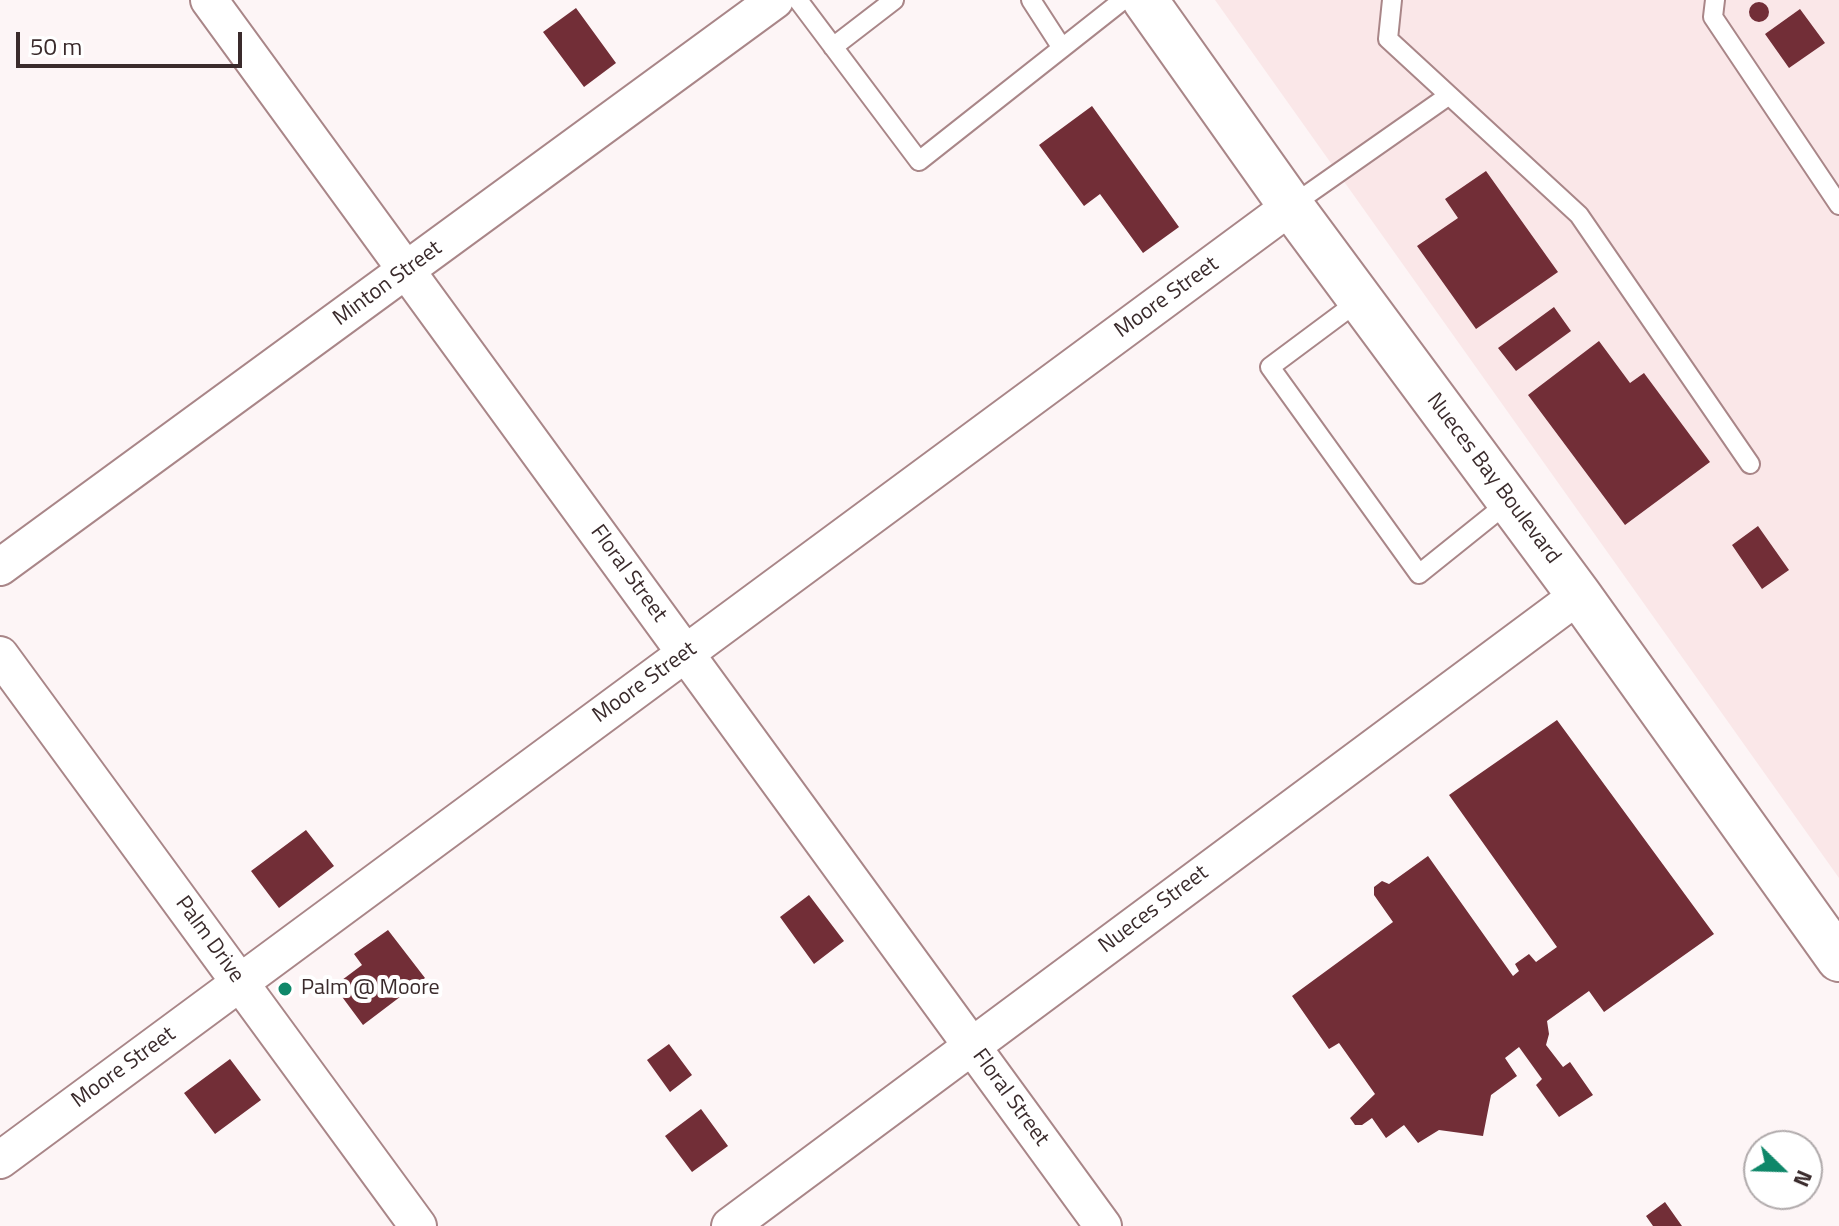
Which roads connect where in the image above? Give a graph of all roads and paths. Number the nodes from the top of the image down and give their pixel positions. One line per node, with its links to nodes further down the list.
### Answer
1 (209, 0): 15 (street, Floral Street)
2 (775, 0): 15 (street, Minton Street)
3 (798, 0): 10 (lane)
4 (894, 0): 10 (lane)
5 (1031, 0): 11 (lane)
6 (1123, 0): 11 (lane)
7 (1145, 0): 14 (street, Nueces Bay Boulevard)
8 (1392, 0): 12 (lane)
9 (1715, 0): 13 (lane)
10 (833, 47): 11 (lane)
11 (1062, 48)
12 (1448, 96): 14 (lane); 17 (lane)
13 (1839, 205)
14 (1291, 206): 16 (street, Nueces Bay Boulevard); 21 (street, Moore Street)
15 (406, 270): 19 (street, Minton Street); 21 (street, Floral Street)
16 (1360, 300): 18 (street, Nueces Bay Boulevard); 18 (lane)
17 (1750, 464)
18 (1510, 501): 20 (street, Nueces Bay Boulevard)
19 (0, 567)
20 (1579, 595): 23 (street, Nueces Bay Boulevard); 25 (street, Nueces Street)
21 (685, 653): 24 (street, Moore Street); 25 (street, Floral Street)
22 (0, 655): 24 (street, Palm Drive)
23 (1839, 959)
24 (240, 982): 26 (street, Moore Street); 27 (street, Palm Drive)
25 (972, 1046): 28 (street, Nueces Street); 29 (street, Floral Street)
26 (0, 1160)
27 (418, 1226)
28 (730, 1226)
29 (1103, 1226)

